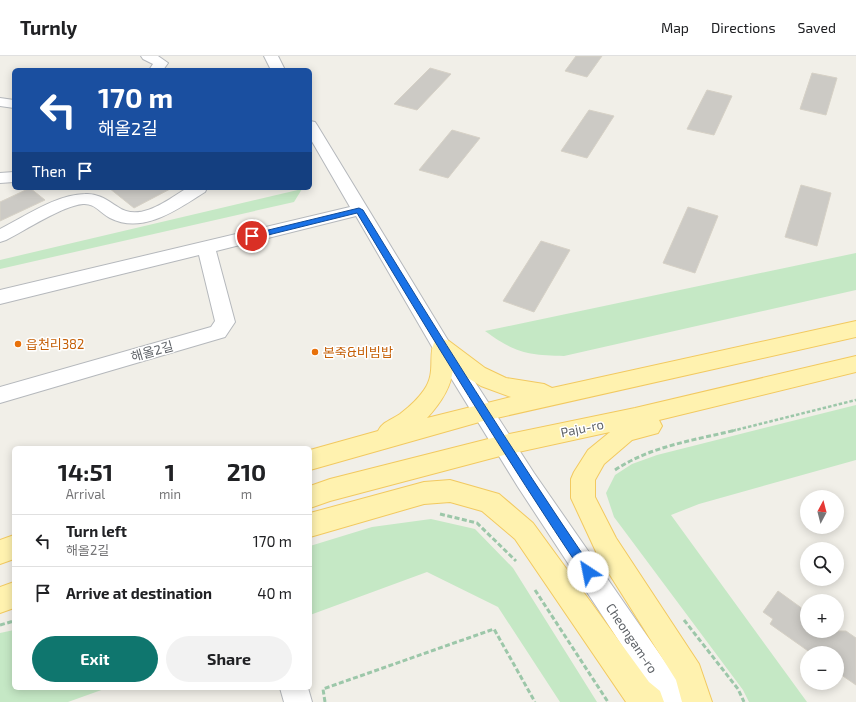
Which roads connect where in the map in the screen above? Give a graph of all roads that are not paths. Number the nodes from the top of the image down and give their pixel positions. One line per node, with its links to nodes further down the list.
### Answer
1 (148, 56): 3 (street)
2 (271, 56): 4 (street)
3 (157, 68)
4 (277, 68)
5 (0, 102): 6 (street)
6 (12, 104)
7 (312, 128): 12 (street, Cheongam-ro)
8 (12, 177): 9 (street)
9 (0, 178)
10 (195, 190): 11 (street)
11 (84, 193): 13 (street)
12 (359, 210): 14 (street); 17 (street, Cheongam-ro)
13 (0, 236)
14 (206, 248): 15 (street); 21 (street, 해올2길)
15 (0, 297)
16 (856, 330): 20 (main road)
17 (442, 347): 20 (main road); 22 (street, Cheongam-ro); 24 (main road)
18 (856, 364): 23 (main road, Paju-ro)
19 (856, 368): 36 (main road)
20 (585, 390): 22 (main road)
21 (0, 395)
22 (483, 412): 23 (street, Cheongam-ro); 24 (main road)
23 (504, 445): 26 (main road, Paju-ro); 35 (street, Cheongam-ro)
24 (362, 446): 25 (main road)
25 (312, 459)
26 (312, 496)
27 (312, 523): 34 (main road)
28 (12, 548): 29 (main road)
29 (0, 552)
30 (12, 596): 31 (main road)
31 (0, 600)
32 (295, 690): 33 (street)
33 (298, 702)
34 (649, 702)
35 (676, 702)
36 (697, 702)

